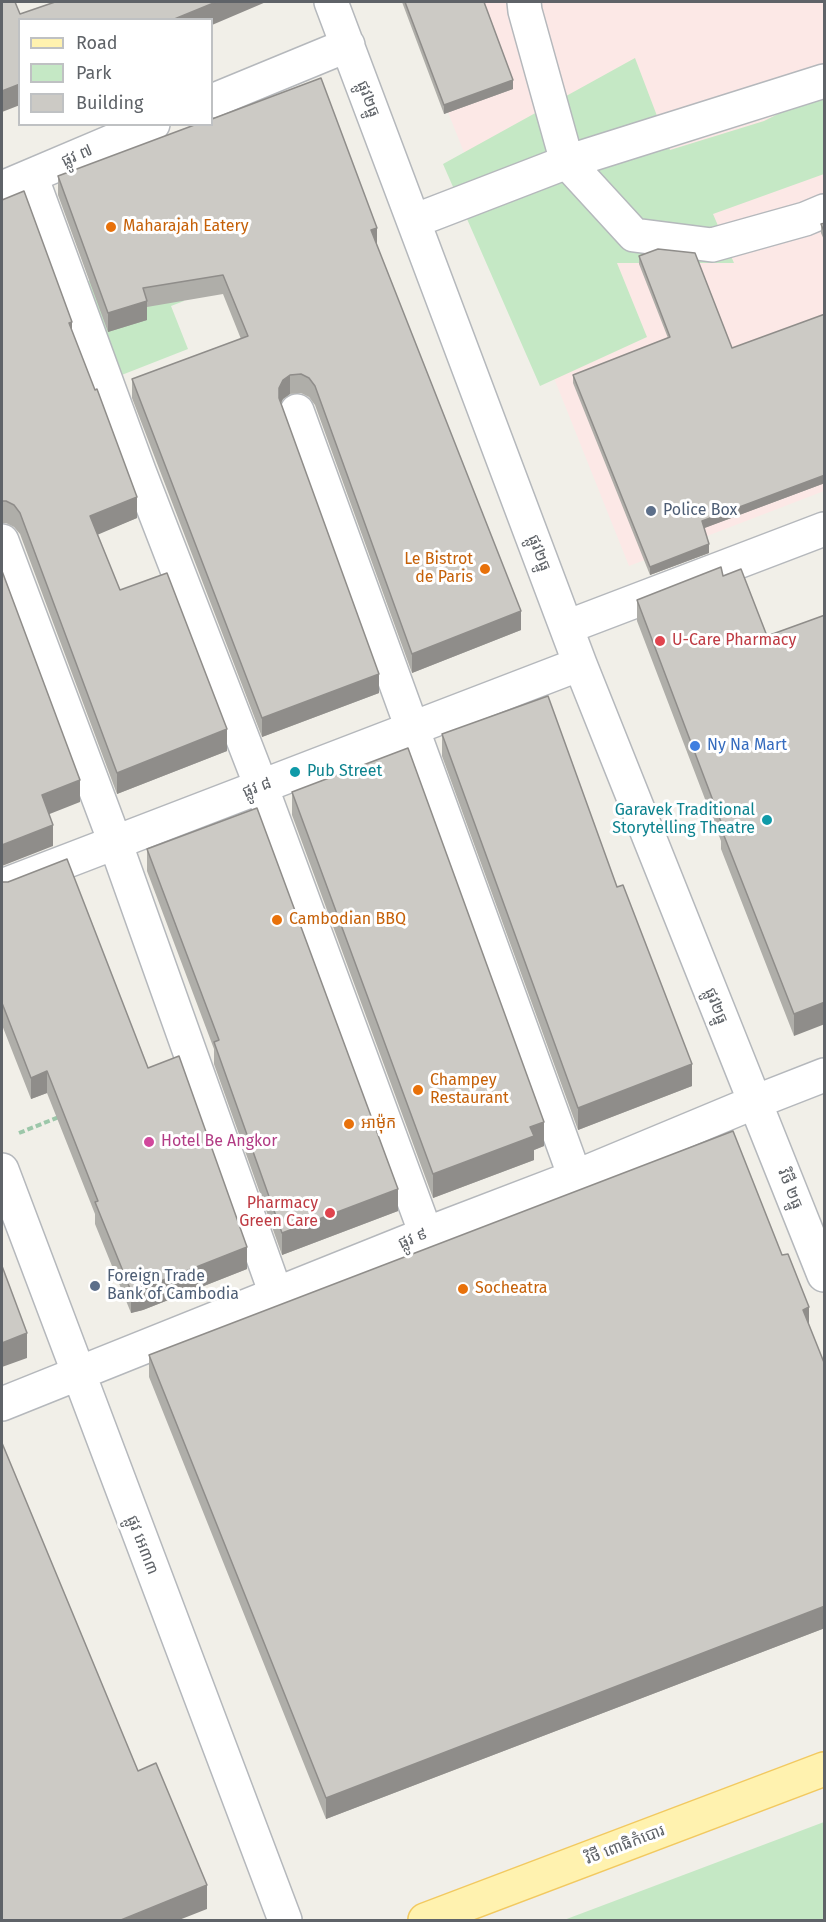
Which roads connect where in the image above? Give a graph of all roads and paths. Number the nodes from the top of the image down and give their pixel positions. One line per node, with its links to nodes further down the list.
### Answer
1 (332, 2): 3 (street, ផ្លូវ២ធ្នូ)
2 (524, 2): 7 (street)
3 (348, 45): 5 (street); 10 (street, ផ្លូវ២ធ្នូ)
4 (825, 81): 7 (street)
5 (213, 100)
6 (148, 126): 8 (street, ផ្លូវ ៧)
7 (567, 162): 9 (street); 10 (street)
8 (16, 182): 17 (street)
9 (825, 211)
10 (414, 221): 14 (street, ផ្លូវ២ធ្នូ)
11 (297, 411): 16 (street)
12 (825, 529): 14 (street)
13 (2, 541): 18 (street)
14 (567, 627): 15 (street, ផ្លូវ២ធ្នូ)
15 (580, 664): 16 (street, ផ្លូវ ៨); 21 (street, ផ្លូវ២ធ្នូ)
16 (412, 729): 17 (street, ផ្លូវ ៨); 23 (street)
17 (261, 786): 18 (street, ផ្លូវ ៨); 24 (street)
18 (116, 842): 19 (street, ផ្លូវ ៨); 26 (street)
19 (2, 886)
20 (825, 1075): 21 (street, ផ្លូវ ៩)
21 (755, 1102): 23 (street, ផ្លូវ ៩); 25 (street, វិថី ២ធ្នូ)
22 (2, 1170): 27 (street, ផ្លូវ អេ៣៣)
23 (575, 1177): 24 (street, ផ្លូវ ៩)
24 (426, 1234): 26 (street, ផ្លូវ ៩)
25 (825, 1275)
26 (276, 1294): 27 (street, ផ្លូវ ៩)
27 (78, 1374): 28 (street, ផ្លូវ ៩); 30 (street, ផ្លូវ អេ៣៣)
28 (2, 1404)
29 (825, 1769): 31 (main road, វិថី ពោធិកំបោរ)
30 (285, 1920)
31 (425, 1920)

